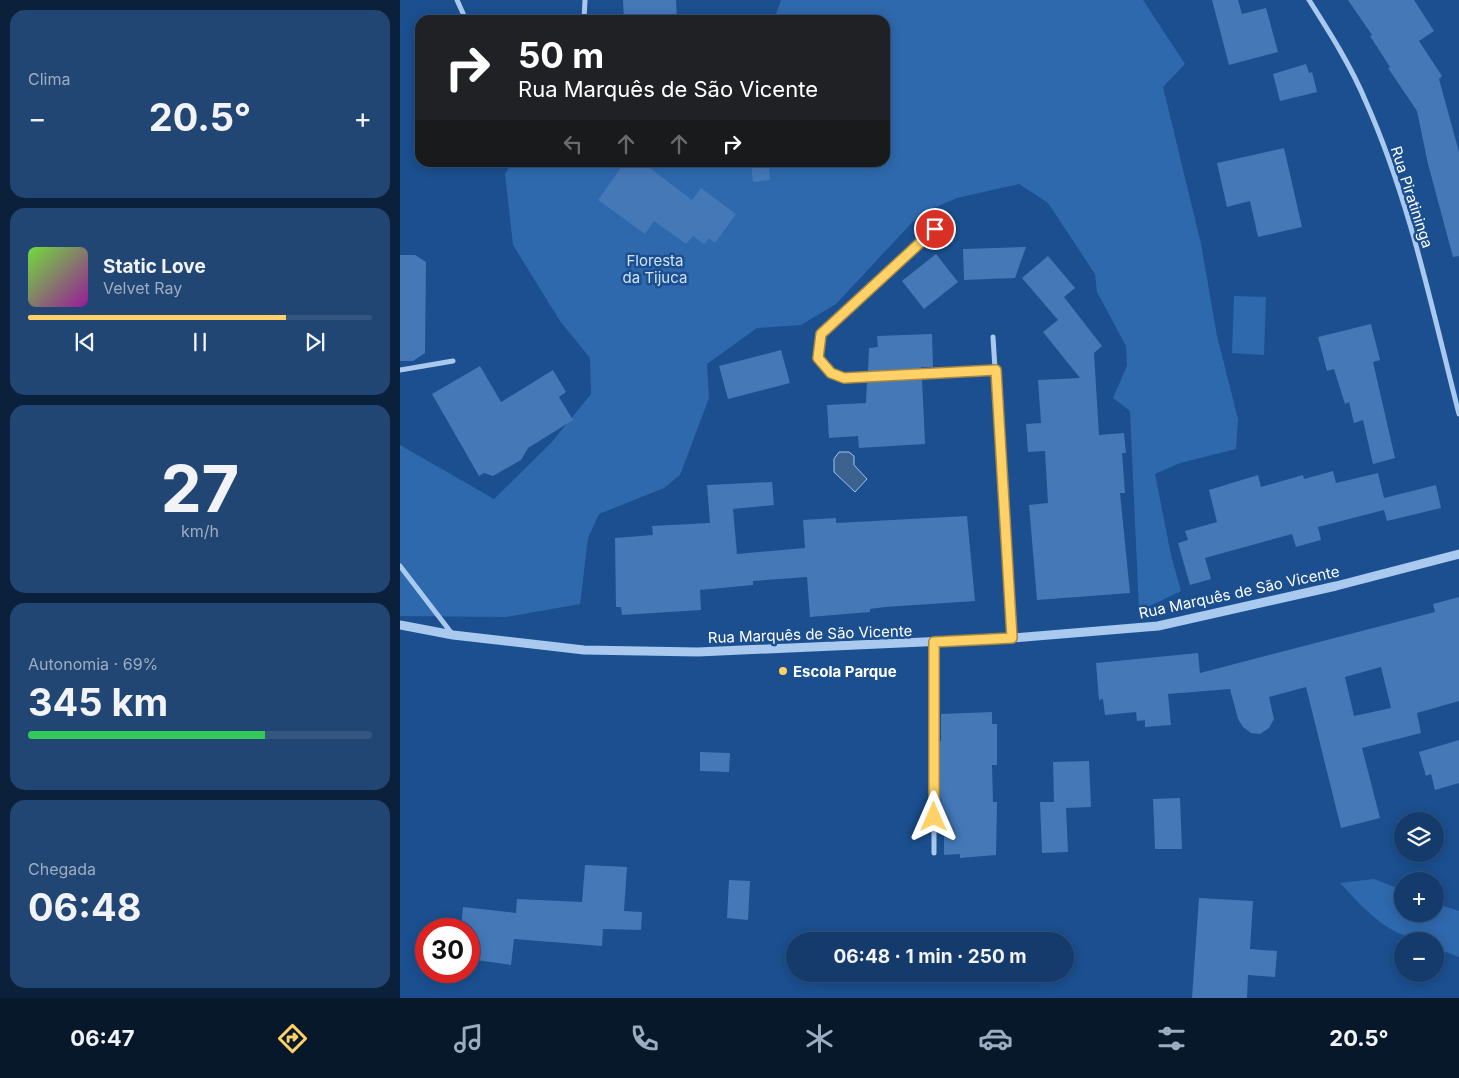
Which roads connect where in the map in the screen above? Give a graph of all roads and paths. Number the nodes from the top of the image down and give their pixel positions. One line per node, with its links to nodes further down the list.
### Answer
1 (457, 0): 4 (street)
2 (585, 0): 5 (street)
3 (1309, 0): 11 (street, Rua Piratininga)
4 (464, 15)
5 (584, 15)
6 (935, 229): 10 (street)
7 (993, 337): 10 (street)
8 (453, 361): 9 (street)
9 (400, 370)
10 (996, 370): 18 (street)
11 (1459, 414)
12 (1459, 554): 18 (street, Rua Marquês de São Vicente)
13 (400, 566): 17 (street)
14 (400, 625): 15 (street)
15 (424, 630): 16 (street); 17 (street, Rua Marquês de São Vicente)
16 (400, 631)
17 (454, 635): 19 (street, Rua Marquês de São Vicente)
18 (1012, 638): 19 (street, Rua Marquês de São Vicente)
19 (934, 642): 20 (street)
20 (934, 853)

